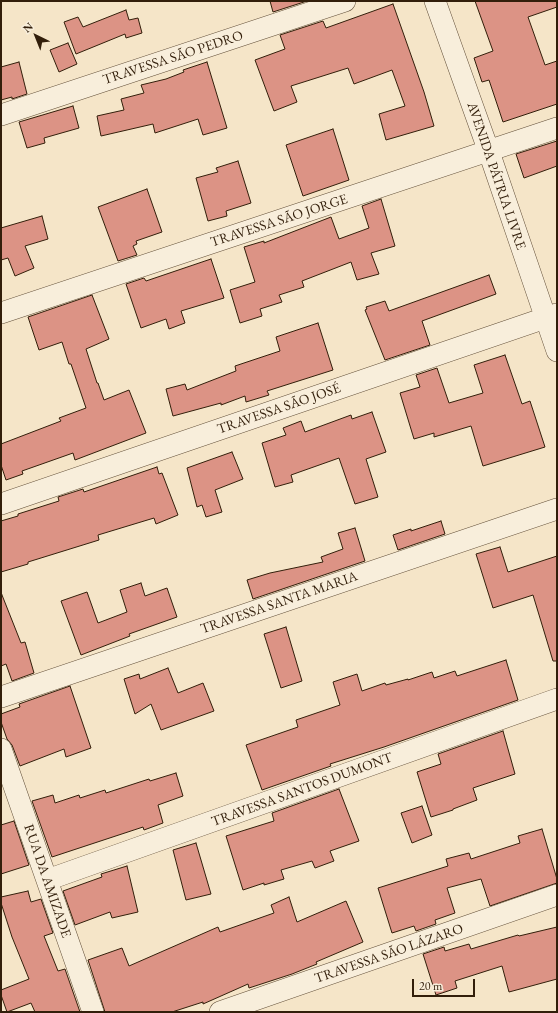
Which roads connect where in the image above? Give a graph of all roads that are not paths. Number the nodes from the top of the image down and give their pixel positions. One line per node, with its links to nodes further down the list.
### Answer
1 (345, 1): 3 (street, TRAVESSA SÃO PEDRO)
2 (435, 1): 5 (street, AVENIDA PÁTRIA LIVRE)
3 (1, 115)
4 (557, 128): 5 (street, TRAVESSA SÃO JORGE)
5 (489, 152): 6 (street, TRAVESSA SÃO JORGE); 7 (street, AVENIDA PÁTRIA LIVRE)
6 (1, 313)
7 (551, 316): 8 (street, AVENIDA PÁTRIA LIVRE); 9 (street, TRAVESSA SÃO JOSÉ)
8 (557, 351)
9 (1, 504)
10 (557, 509): 11 (street, TRAVESSA SANTA MARIA)
11 (1, 697)
12 (557, 699): 14 (street, TRAVESSA SANTOS DUMONT)
13 (1, 749): 14 (street, RUA DA AMIZADE)
14 (47, 880): 16 (street, RUA DA AMIZADE)
15 (557, 896): 17 (street, TRAVESSA SÃO LÁZARO)
16 (93, 1012)
17 (220, 1012)

